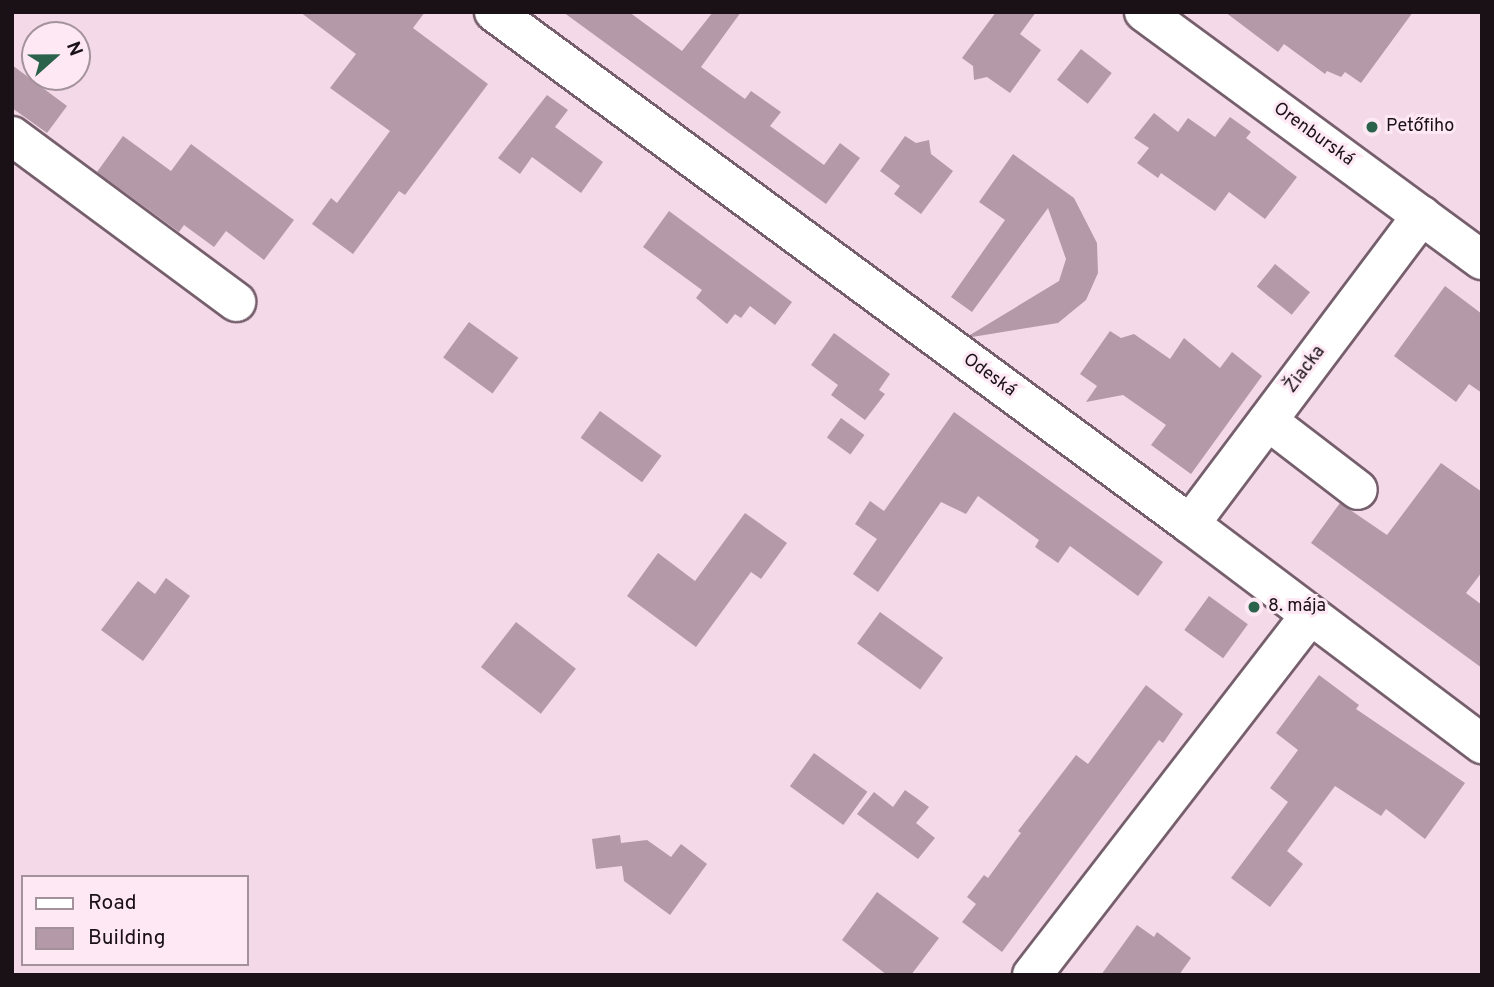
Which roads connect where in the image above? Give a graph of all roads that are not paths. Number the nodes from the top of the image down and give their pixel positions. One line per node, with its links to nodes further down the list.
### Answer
1 (494, 12): 9 (street, Odeská)
2 (1156, 16): 4 (street, Orenburská)
3 (12, 136): 6 (street)
4 (1422, 215): 5 (street, Orenburská); 7 (street, Žiacka)
5 (1482, 260)
6 (236, 302)
7 (1268, 421): 8 (street); 9 (street, Žiacka)
8 (1358, 490)
9 (1190, 524): 10 (street, Odeská)
10 (1309, 615): 11 (street, Odeská); 12 (street)
11 (1482, 744)
12 (1032, 975)

